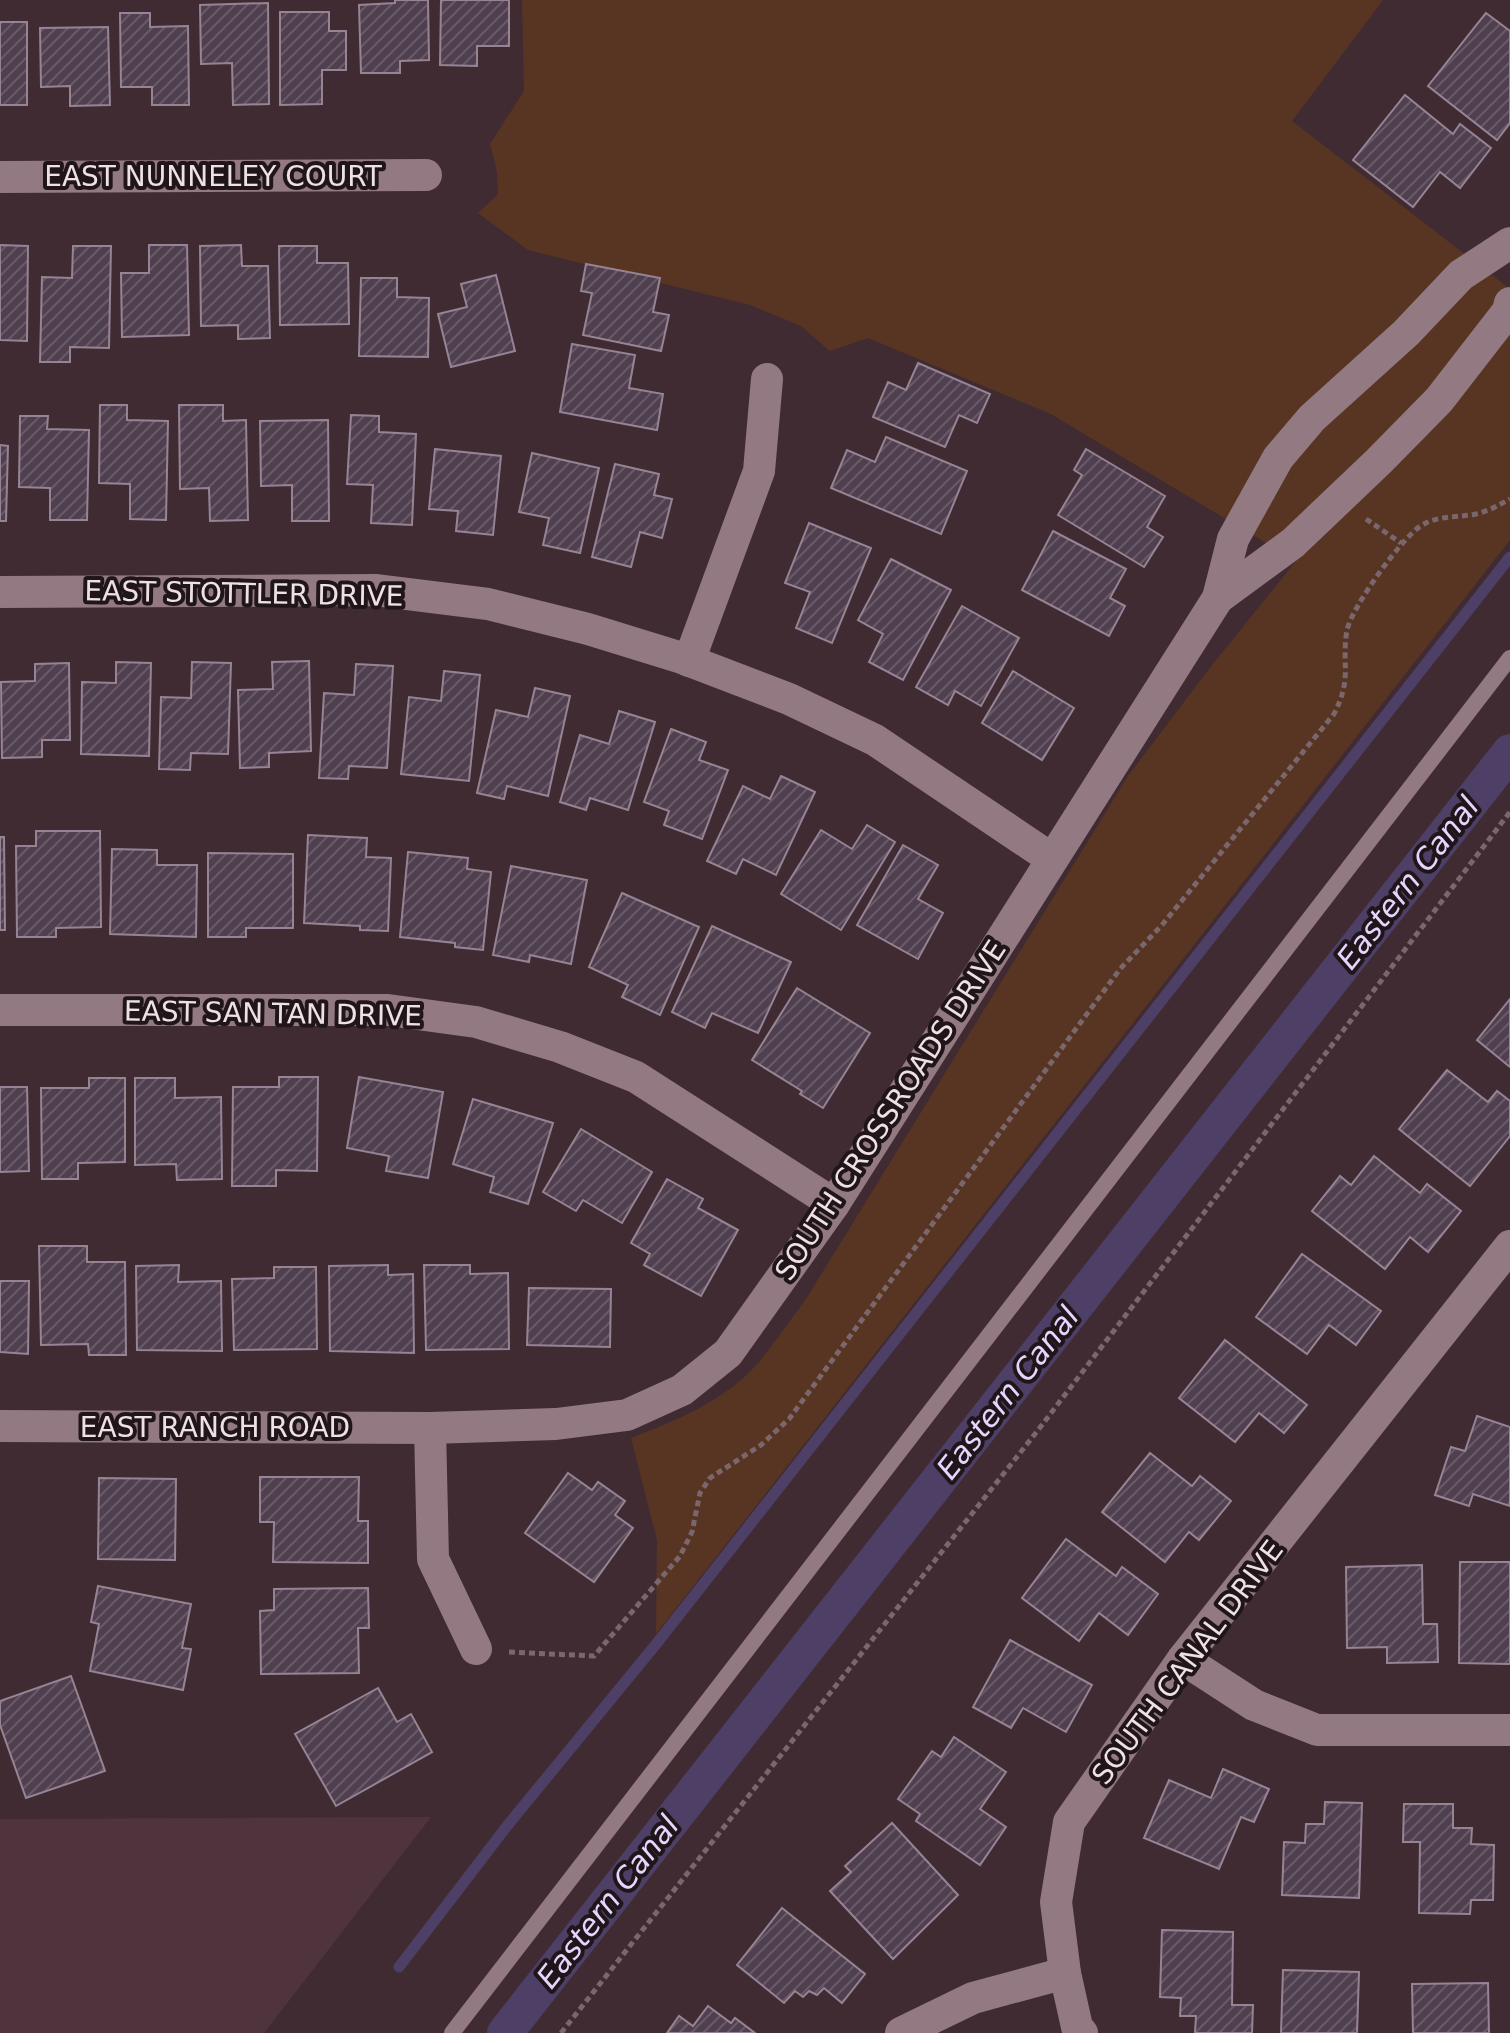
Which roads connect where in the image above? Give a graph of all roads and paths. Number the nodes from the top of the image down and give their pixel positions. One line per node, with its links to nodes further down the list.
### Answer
1 (426, 175): 2 (street, EAST NUNNELEY COURT)
2 (0, 177)
3 (1510, 243): 8 (street, SOUTH CROSSROADS DRIVE)
4 (1510, 303): 8 (street, SOUTH CROSSROADS DRIVE)
5 (767, 379): 10 (street)
6 (1510, 499): 18 (path)
7 (0, 592): 10 (street, EAST STOTTLER DRIVE)
8 (1218, 598): 12 (street, SOUTH CROSSROADS DRIVE)
9 (1510, 658): 22 (lane)
10 (689, 661): 12 (street, EAST STOTTLER DRIVE)
11 (1510, 812): 23 (path)
12 (1052, 859): 14 (street, SOUTH CROSSROADS DRIVE)
13 (0, 1010): 14 (street, EAST SAN TAN DRIVE)
14 (834, 1204): 17 (street, SOUTH CROSSROADS DRIVE)
15 (1510, 1246): 19 (street, SOUTH CANAL DRIVE)
16 (0, 1426): 17 (street, EAST RANCH ROAD)
17 (430, 1428): 18 (street)
18 (476, 1649)
19 (1183, 1659): 20 (street); 21 (street, SOUTH CANAL DRIVE)
20 (1510, 1730)
21 (1065, 1973): 24 (street); 25 (street, SOUTH CANAL DRIVE)
22 (452, 2033)
23 (561, 2033)
24 (901, 2033)
25 (1082, 2033)

